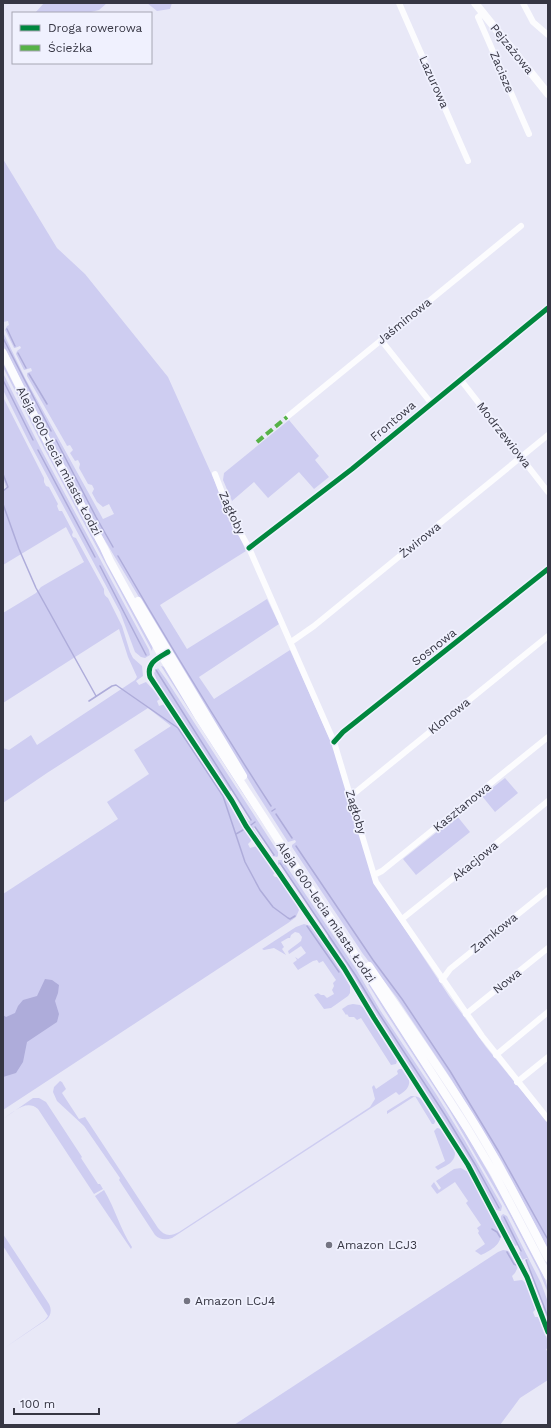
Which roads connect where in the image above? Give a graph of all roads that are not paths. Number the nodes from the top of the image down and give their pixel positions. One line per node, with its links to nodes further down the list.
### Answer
1 (399, 3): 8 (street, Lazurowa)
2 (475, 3): 4 (main road, Pejzażowa)
3 (523, 3): 5 (street)
4 (483, 13): 6 (main road, Pejzażowa); 7 (street, Zacisze)
5 (548, 35)
6 (548, 94)
7 (529, 134)
8 (468, 161)
9 (521, 226): 11 (street, Jaśminowa)
10 (548, 308): 13 (street, Frontowa)
11 (381, 340): 14 (street); 15 (street, Jaśminowa)
12 (3, 353): 24 (main road, Aleja 600-lecia miasta Łodzi)
13 (460, 379): 14 (street, Frontowa); 17 (street, Modrzewiowa)
14 (431, 403): 20 (street, Frontowa)
15 (286, 417)
16 (548, 435): 17 (street, Żwirowa)
17 (521, 457): 19 (street, Modrzewiowa); 23 (street, Żwirowa)
18 (215, 474): 20 (street, Zagłoby)
19 (548, 492)
20 (250, 548): 23 (street, Zagłoby)
21 (548, 569): 26 (street, Sosnowa)
22 (548, 636): 27 (street, Klonowa)
23 (291, 642): 26 (street, Zagłoby)
24 (165, 654): 40 (main road, Aleja 600-lecia miasta Łodzi); 41 (main road, Aleja 600-lecia miasta Łodzi); 43 (street)
25 (548, 737): 29 (street, Kasztanowa)
26 (334, 742): 27 (street, Zagłoby)
27 (351, 796): 29 (street, Zagłoby)
28 (548, 801): 31 (street, Akacjowa)
29 (374, 874): 31 (street, Zagłoby)
30 (548, 890): 33 (street, Zamkowa)
31 (402, 919): 33 (street, Zagłoby)
32 (548, 948): 35 (street, Nowa)
33 (442, 980): 35 (street, Zagłoby)
34 (548, 1012): 36 (street)
35 (466, 1014): 36 (street, Zagłoby)
36 (496, 1055): 38 (street, Zagłoby)
37 (548, 1057): 38 (street)
38 (517, 1082): 39 (street, Zagłoby)
39 (548, 1119)
40 (548, 1258)
41 (546, 1272): 42 (main road, Aleja 600-lecia miasta Łodzi)
42 (548, 1280)
43 (548, 1332)

